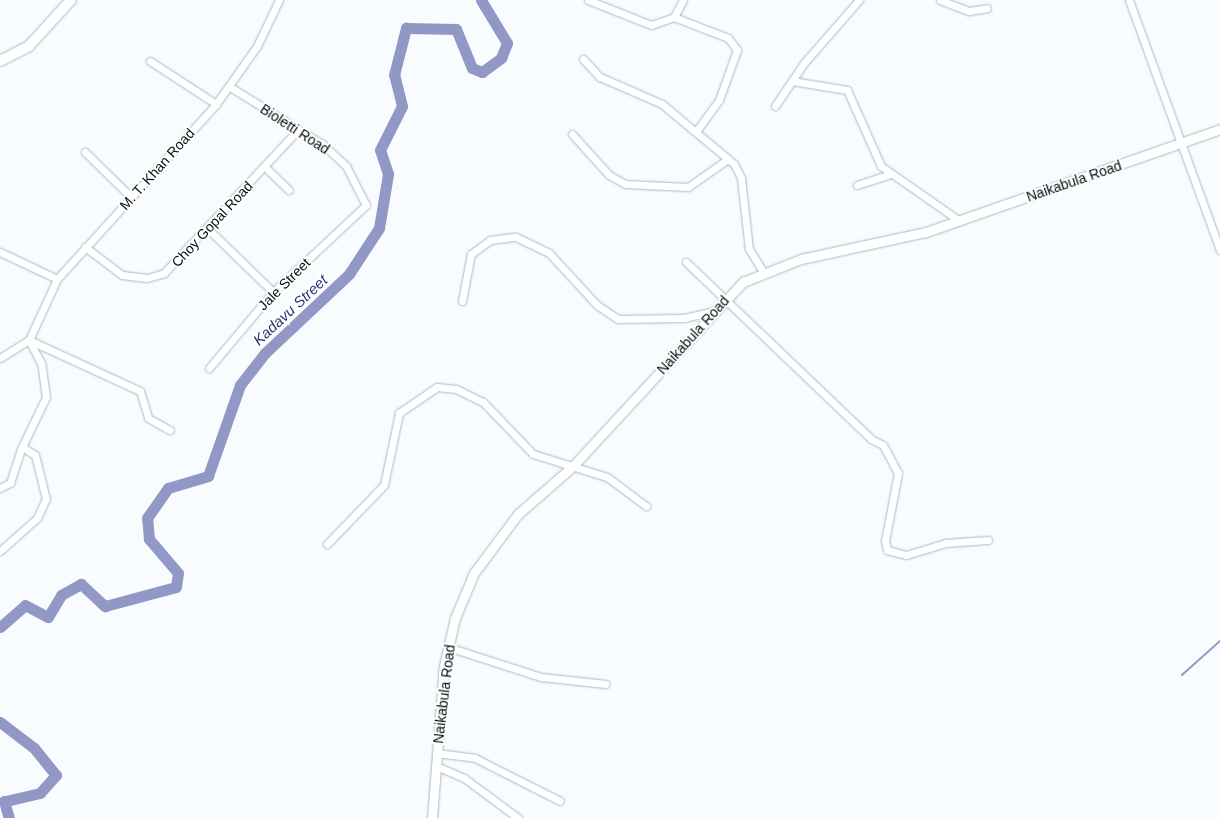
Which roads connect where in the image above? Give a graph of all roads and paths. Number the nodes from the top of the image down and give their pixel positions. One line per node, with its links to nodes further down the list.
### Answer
1 (71, 0): 11 (main road)
2 (279, 0): 14 (street, M. T. Khan Road)
3 (588, 0): 9 (street)
4 (684, 0): 9 (street)
5 (858, 0): 13 (street)
6 (940, 0): 8 (street)
7 (1129, 0): 21 (street)
8 (987, 8)
9 (674, 17): 19 (street)
10 (583, 59): 19 (street)
11 (0, 61)
12 (150, 61): 15 (street)
13 (792, 81): 16 (street); 25 (street)
14 (230, 87): 15 (street, M. T. Khan Road); 18 (street, Bioletti Road)
15 (216, 104): 28 (street, M. T. Khan Road)
16 (775, 106)
17 (1220, 129): 21 (street, Naikabula Road)
18 (298, 130): 24 (street, Choy Gopal Road); 29 (street, Bioletti Road)
19 (696, 132): 23 (street)
20 (572, 134): 23 (street)
21 (1181, 143): 30 (street, Naikabula Road); 33 (street)
22 (86, 152): 28 (street)
23 (728, 158): 36 (street)
24 (265, 166): 27 (street); 31 (street, Choy Gopal Road)
25 (890, 174): 26 (street); 30 (street)
26 (857, 185)
27 (289, 190)
28 (132, 197): 32 (street, M. T. Khan Road)
29 (366, 205): 38 (street, Jale Street)
30 (958, 220): 36 (street, Naikabula Road)
31 (208, 229): 32 (street, Choy Gopal Road); 38 (street)
32 (86, 247): 37 (street, M. T. Khan Road)
33 (1220, 250)
34 (0, 252): 37 (street)
35 (686, 262): 39 (street)
36 (763, 271): 39 (street, Naikabula Road)
37 (57, 279): 42 (street, M. T. Khan Road)
38 (273, 292): 44 (street, Jale Street)
39 (725, 299): 41 (street, Naikabula Road); 50 (street)
40 (462, 301): 41 (street)
41 (715, 311): 47 (street, Naikabula Road)
42 (30, 337): 43 (street); 45 (street); 46 (street)
43 (0, 358)
44 (209, 368)
45 (170, 430)
46 (22, 447): 48 (street); 52 (street)
47 (573, 466): 49 (street); 51 (street); 53 (street, Naikabula Road)
48 (0, 488)
49 (646, 506)
50 (988, 540)
51 (327, 544)
52 (0, 551)
53 (448, 647): 54 (street); 55 (street, Naikabula Road)
54 (606, 684)
55 (436, 753): 56 (street, Naikabula Road); 57 (street)
56 (436, 766): 58 (street, Naikabula Road); 59 (street)
57 (560, 801)
58 (432, 818)
59 (518, 818)

